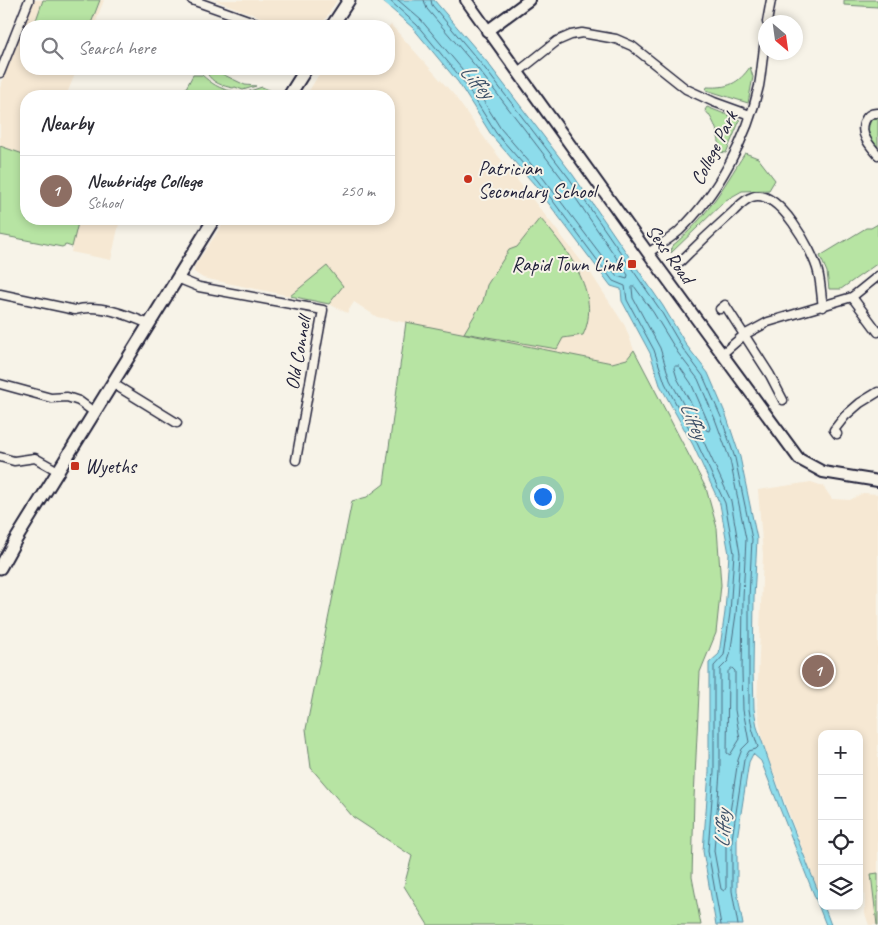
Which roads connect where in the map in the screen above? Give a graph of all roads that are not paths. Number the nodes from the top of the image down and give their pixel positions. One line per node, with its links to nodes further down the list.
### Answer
1 (29, 0): 8 (street)
2 (192, 0): 9 (street)
3 (349, 0): 10 (main road)
4 (466, 0): 12 (street, Sexs Road)
5 (528, 0): 12 (street)
6 (771, 0): 7 (street)
7 (768, 15)
8 (21, 20)
9 (248, 20)
10 (336, 20)
11 (20, 23): 15 (street)
12 (487, 30): 14 (street, Sexs Road)
13 (762, 60): 19 (street, College Park)
14 (518, 72): 19 (street); 24 (street, Sexs Road)
15 (0, 73)
16 (302, 75): 17 (main road)
17 (293, 90)
18 (878, 113): 20 (street)
19 (750, 115): 24 (street, College Park)
20 (878, 155)
21 (210, 225): 27 (main road)
22 (688, 242): 23 (street)
23 (694, 249): 25 (street); 30 (street)
24 (648, 253): 35 (street, Sexs Road)
25 (681, 261)
26 (878, 276): 29 (street)
27 (177, 278): 32 (main road); 44 (street, Old Connell)
28 (0, 294): 32 (street)
29 (852, 297): 30 (street); 33 (street)
30 (823, 306): 34 (street)
31 (720, 309): 34 (street)
32 (148, 324): 36 (main road)
33 (878, 332)
34 (744, 335): 35 (street); 39 (street)
35 (722, 354): 46 (street, Sexs Road)
36 (112, 383): 40 (main road); 41 (street)
37 (0, 384): 40 (street)
38 (878, 392): 42 (street)
39 (783, 400)
40 (94, 412): 45 (main road)
41 (178, 423)
42 (837, 434)
43 (0, 457): 45 (street)
44 (296, 460)
45 (58, 471): 47 (main road)
46 (878, 480)
47 (0, 568)

